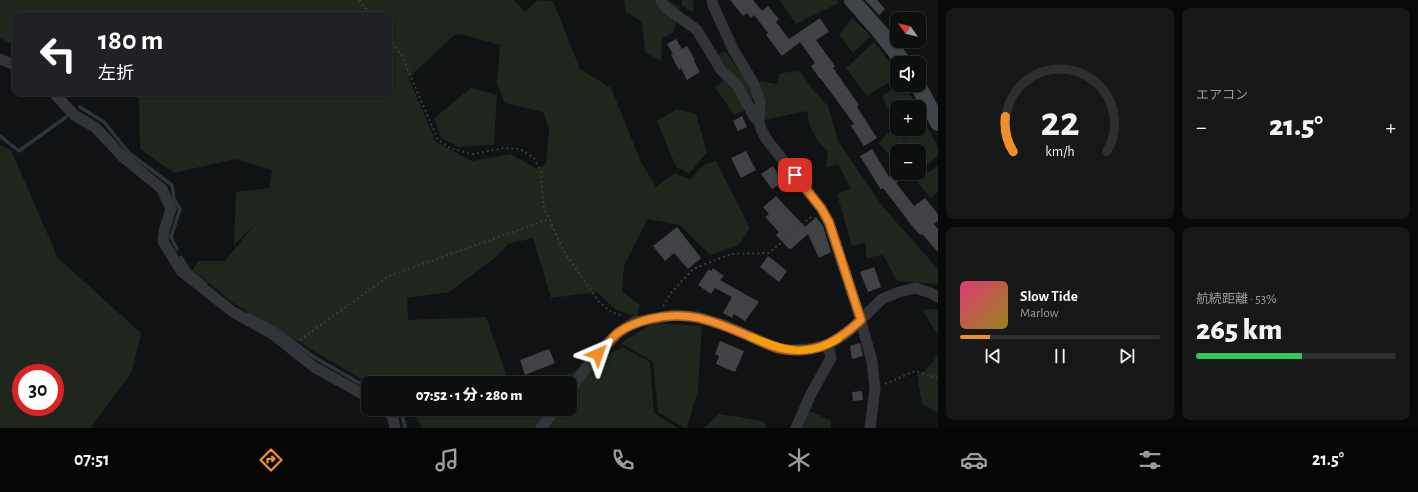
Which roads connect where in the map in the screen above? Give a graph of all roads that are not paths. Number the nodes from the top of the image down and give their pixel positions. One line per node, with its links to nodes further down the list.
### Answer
1 (661, 0): 9 (street)
2 (712, 0): 9 (street)
3 (852, 0): 4 (main road)
4 (899, 56)
5 (0, 59): 6 (street)
6 (12, 64)
7 (922, 92): 10 (main road)
8 (57, 96): 15 (street)
9 (759, 121): 12 (street)
10 (938, 123)
11 (938, 297): 12 (street)
12 (861, 320): 13 (street); 21 (street)
13 (828, 345): 14 (street); 20 (street)
14 (577, 380)
15 (361, 393)
16 (392, 416): 18 (street)
17 (550, 416): 19 (street)
18 (395, 428)
19 (541, 428)
20 (796, 428)
21 (870, 428)

